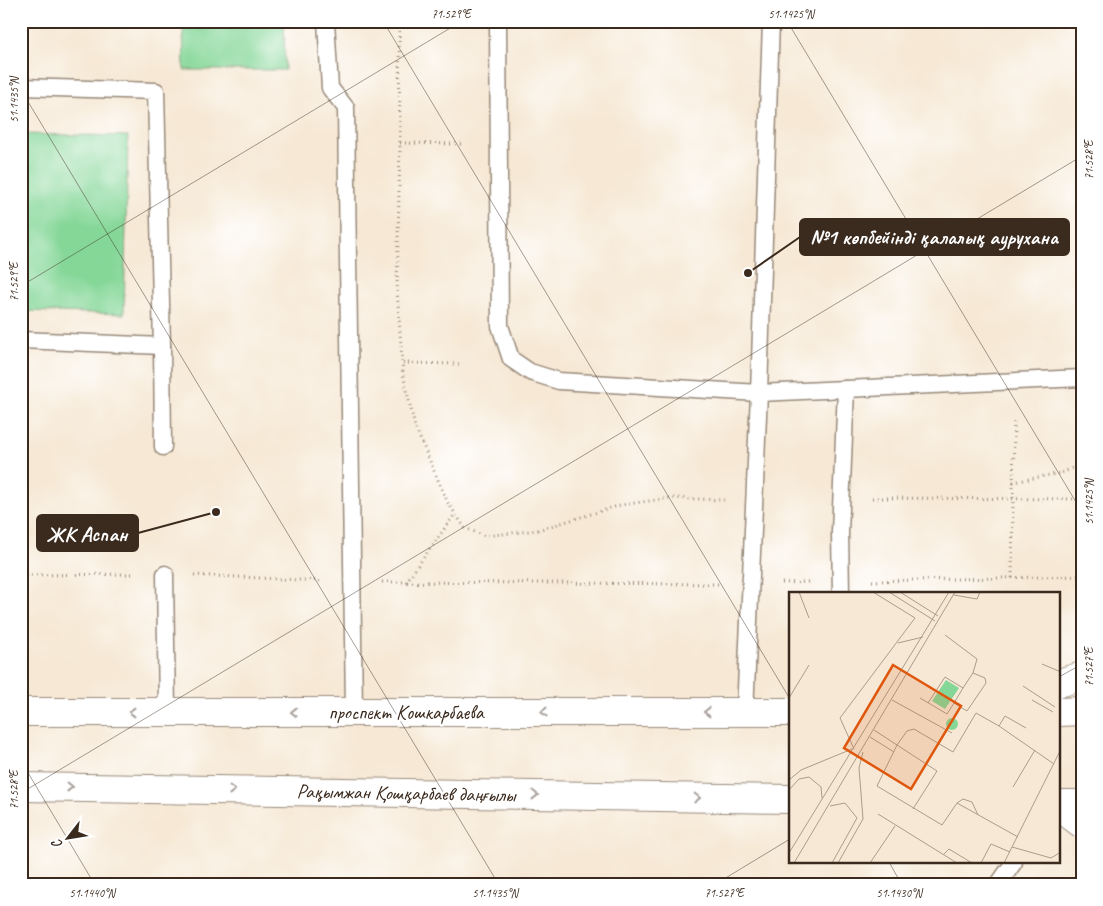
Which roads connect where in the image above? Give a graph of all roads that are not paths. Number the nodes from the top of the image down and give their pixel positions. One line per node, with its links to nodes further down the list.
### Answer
1 (326, 21): 17 (lane)
2 (498, 21): 9 (lane)
3 (771, 21): 9 (lane)
4 (21, 87): 6 (lane)
5 (21, 340): 6 (lane)
6 (162, 346): 10 (lane)
7 (1082, 378): 8 (lane)
8 (846, 389): 9 (lane); 12 (lane)
9 (760, 393): 18 (lane)
10 (163, 447)
11 (165, 574): 16 (lane)
12 (840, 588)
13 (1082, 676): 14 (main road)
14 (1060, 683)
15 (21, 712): 16 (main road, проспект Кошкарбаева, one-way to 15)
16 (167, 712): 17 (main road, проспект Кошкарбаева, one-way to 16)
17 (354, 712): 18 (main road, проспект Кошкарбаева, one-way to 17)
18 (745, 712): 19 (main road, проспект Кошкарбаева)
19 (789, 712)
20 (1060, 712): 21 (main road)
21 (1082, 712)
22 (21, 787): 23 (main road, Рақымжан Қошқарбаев даңғылы, one-way to 23)
23 (789, 799)
24 (1082, 804): 25 (main road)
25 (1060, 805)
26 (1060, 806): 27 (main road)
27 (1082, 824)
28 (1013, 864): 29 (lane)
29 (998, 885)

